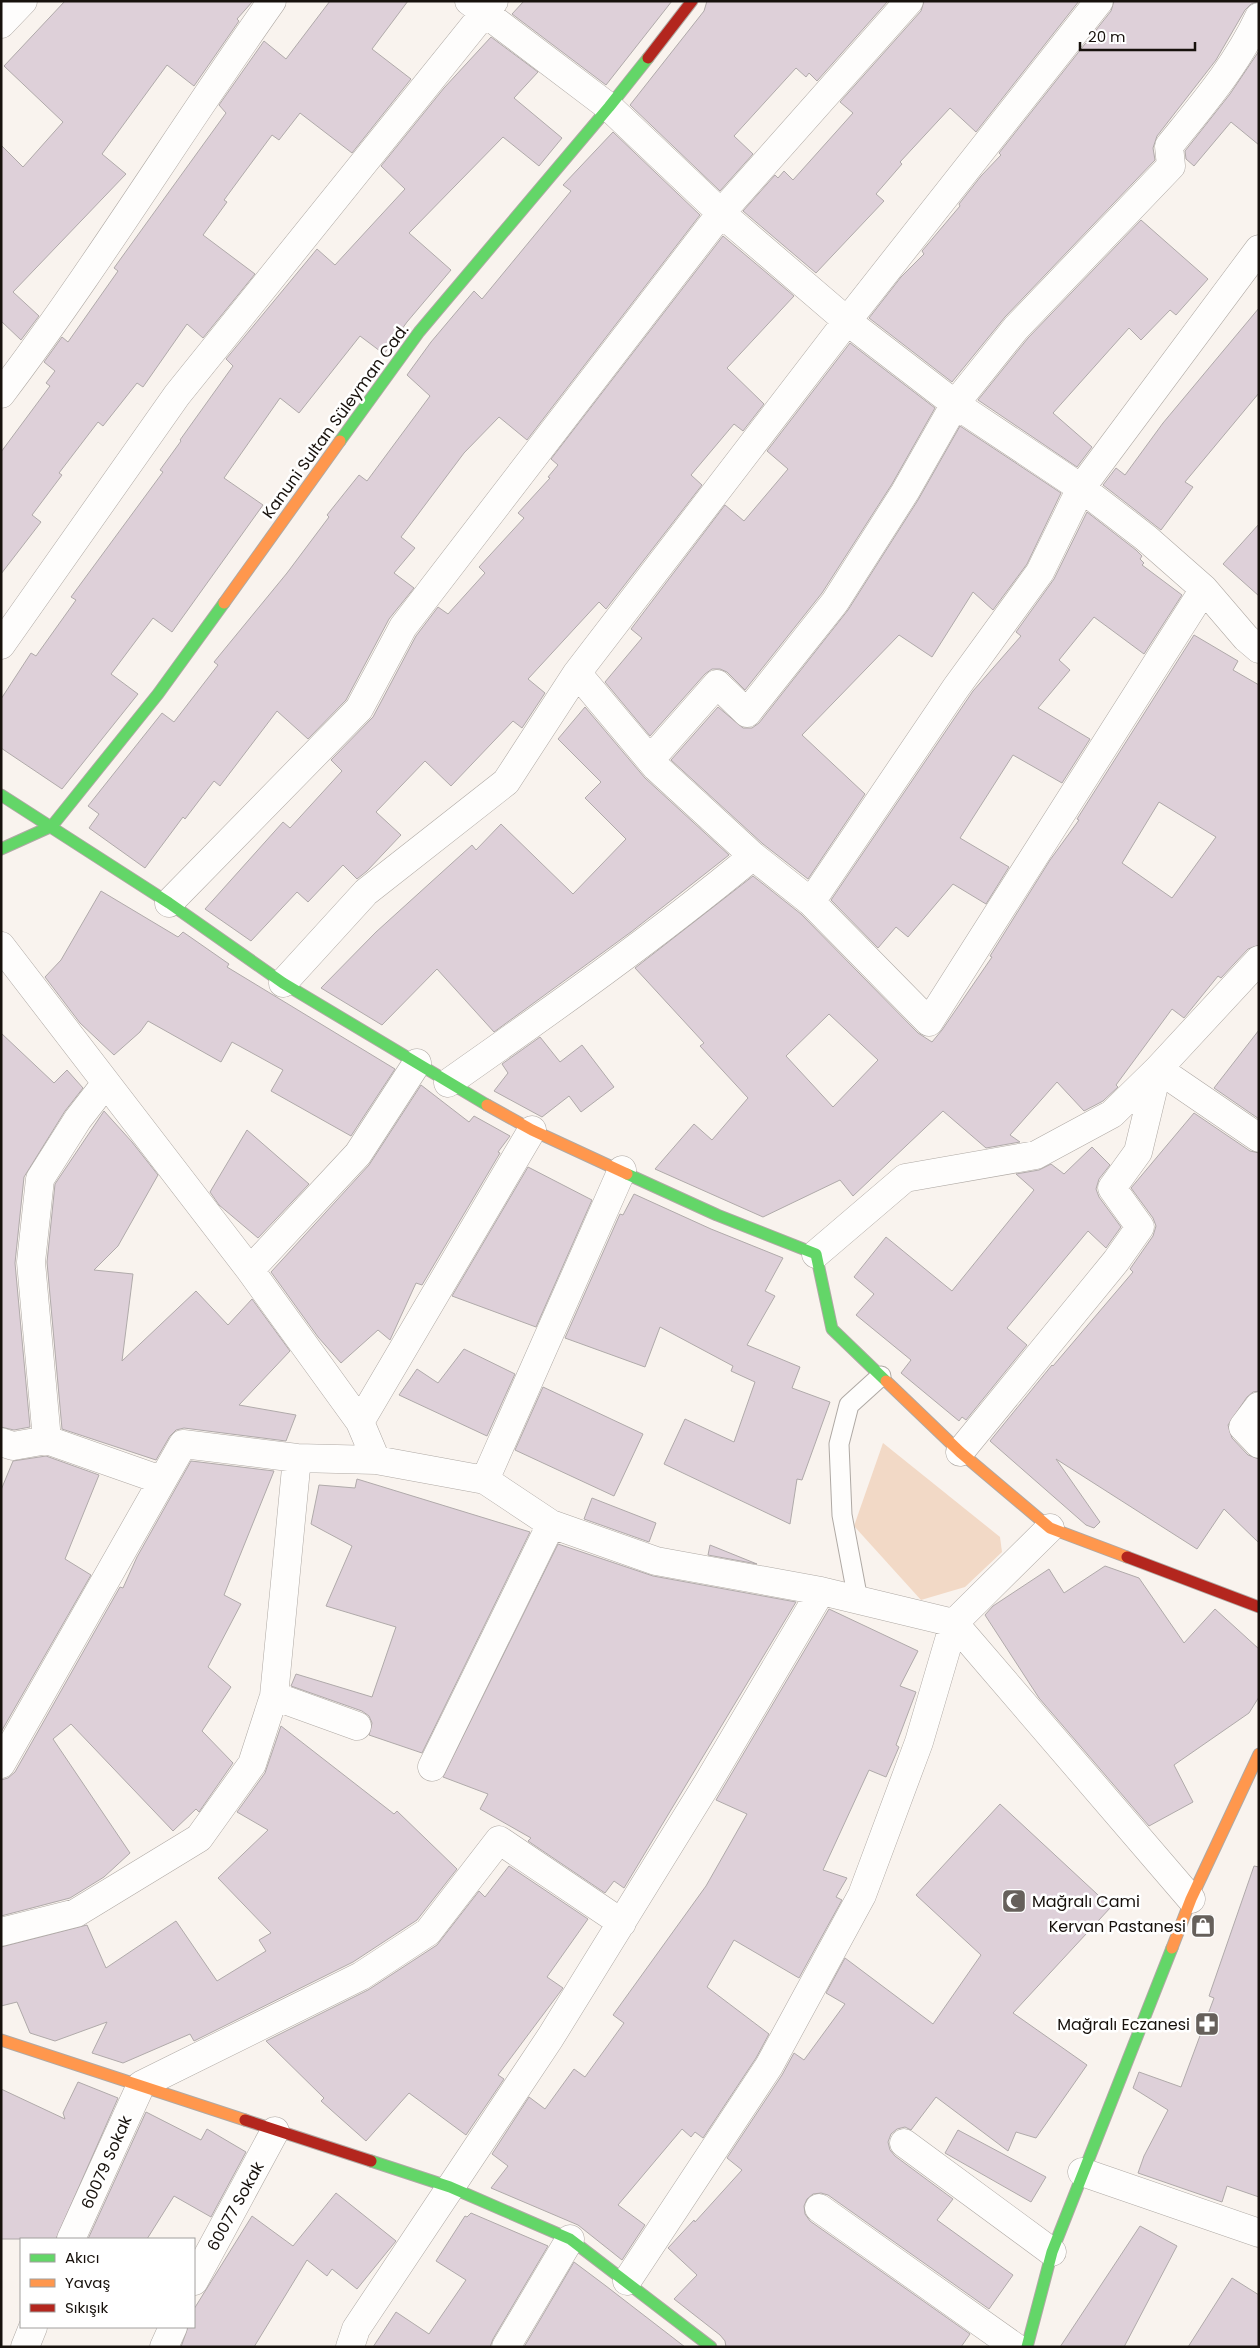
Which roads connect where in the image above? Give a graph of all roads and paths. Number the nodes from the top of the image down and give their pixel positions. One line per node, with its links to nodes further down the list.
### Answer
1 (23, 1): 8 (street)
2 (272, 1): 13 (street)
3 (692, 1): 9 (street, Kanuni Sultan Süleyman Cad.)
4 (909, 1): 10 (street)
5 (1099, 1): 12 (street)
6 (483, 5): 9 (street); 18 (street)
7 (1259, 17): 14 (street)
8 (1, 24)
9 (609, 108): 10 (street); 22 (street, Kanuni Sultan Süleyman Cad.)
10 (721, 213): 12 (street); 26 (street)
11 (1259, 248): 15 (street)
12 (847, 321): 14 (street); 19 (street)
13 (1, 394)
14 (955, 404): 15 (street); 20 (street)
15 (1082, 488): 16 (street); 25 (street)
16 (1204, 589): 17 (street); 25 (street)
17 (1255, 637)
18 (1, 645)
19 (577, 673): 20 (street); 29 (street)
20 (650, 760): 24 (street)
21 (1, 795): 22 (street)
22 (52, 826): 23 (street, Kanuni Sultan Süleyman Cad.); 26 (street)
23 (1, 849)
24 (753, 856): 25 (street); 33 (street)
25 (811, 902)
26 (169, 903): 29 (street)
27 (1, 946): 32 (street)
28 (1259, 960): 31 (street)
29 (283, 983): 30 (street)
30 (417, 1063): 33 (street); 38 (street)
31 (1158, 1069): 35 (street); 37 (street); 45 (street)
32 (106, 1083): 38 (street); 42 (street)
33 (448, 1083): 34 (street)
34 (532, 1130): 36 (street); 41 (street)
35 (1259, 1138)
36 (622, 1170): 37 (street); 49 (street)
37 (816, 1254): 39 (street)
38 (250, 1270): 41 (street)
39 (881, 1376): 45 (street); 53 (lane)
40 (1259, 1406): 43 (street)
41 (360, 1422): 47 (street)
42 (47, 1440): 44 (street); 48 (street)
43 (1259, 1444)
44 (5, 1451)
45 (960, 1452): 51 (street)
46 (297, 1458): 47 (street); 48 (street); 56 (street)
47 (376, 1460): 49 (street)
48 (161, 1480): 59 (street)
49 (485, 1480): 50 (street)
50 (551, 1524): 52 (street); 60 (street)
51 (1050, 1528): 54 (street); 55 (street)
52 (821, 1591): 53 (street); 62 (street)
53 (858, 1600): 55 (street)
54 (1259, 1607)
55 (954, 1623): 61 (street); 76 (street)
56 (274, 1696): 57 (street); 63 (street)
57 (357, 1726)
58 (1259, 1754): 61 (street)
59 (1, 1764)
60 (432, 1767)
61 (1191, 1899): 68 (street)
62 (622, 1923): 65 (street); 69 (street)
63 (1, 1932)
64 (3, 2045): 65 (street)
65 (141, 2085): 66 (street); 72 (street, 60079 Sokak)
66 (276, 2131): 69 (street); 75 (street, 60077 Sokak)
67 (904, 2143): 74 (street)
68 (1082, 2172): 71 (street); 74 (street)
69 (450, 2187): 73 (street); 81 (street)
70 (819, 2208): 84 (street)
71 (1259, 2233)
72 (71, 2238)
73 (570, 2239): 76 (street); 82 (street)
74 (1052, 2252): 85 (street)
75 (195, 2279)
76 (627, 2281): 83 (street)
77 (33, 2328): 79 (street)
78 (173, 2328): 80 (street)
79 (25, 2347)
80 (164, 2347)
81 (350, 2347)
82 (506, 2347)
83 (711, 2347)
84 (1015, 2347)
85 (1027, 2347)

